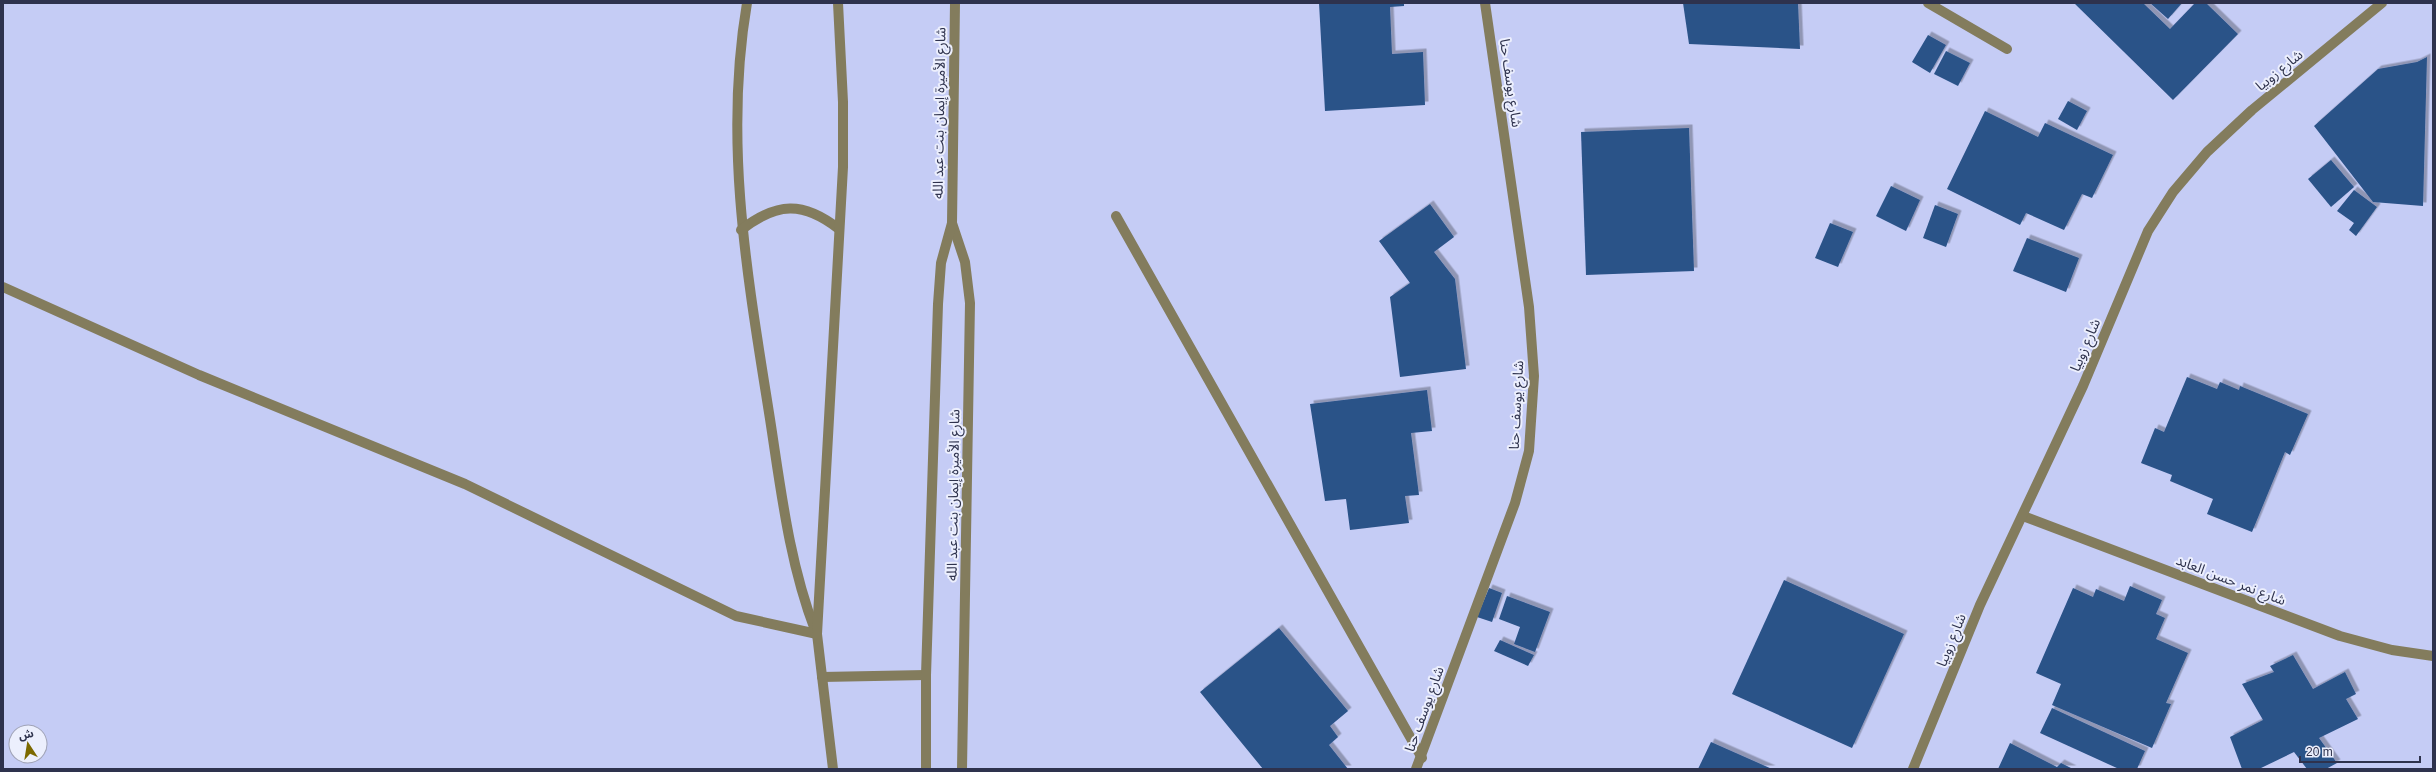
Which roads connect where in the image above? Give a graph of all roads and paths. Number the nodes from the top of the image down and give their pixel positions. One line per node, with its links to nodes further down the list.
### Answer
1 (747, 3): 11 (street)
2 (838, 3): 10 (street)
3 (955, 3): 9 (street, شارع الأميرة إيمان بنت عبد الله)
4 (1486, 3): 18 (street, شارع يوسف حنا)
5 (1928, 3): 7 (street)
6 (2382, 3): 13 (street, شارع زوبيا)
7 (2007, 49)
8 (1116, 216): 18 (street)
9 (952, 223): 16 (street, شارع الأميرة إيمان بنت عبد الله); 21 (street, شارع الأميرة إيمان بنت عبد الله)
10 (839, 229): 11 (street); 14 (street)
11 (741, 230): 14 (street)
12 (3, 287): 14 (street)
13 (2023, 516): 15 (street, شارع نمر حسن العابد); 23 (street, شارع زوبيا)
14 (817, 634): 17 (street)
15 (2433, 656)
16 (926, 675): 17 (street); 20 (street, شارع الأميرة إيمان بنت عبد الله)
17 (822, 676): 19 (street)
18 (1422, 758): 22 (street, شارع يوسف حنا)
19 (833, 769)
20 (926, 769)
21 (962, 769)
22 (1416, 769)
23 (1913, 769)

